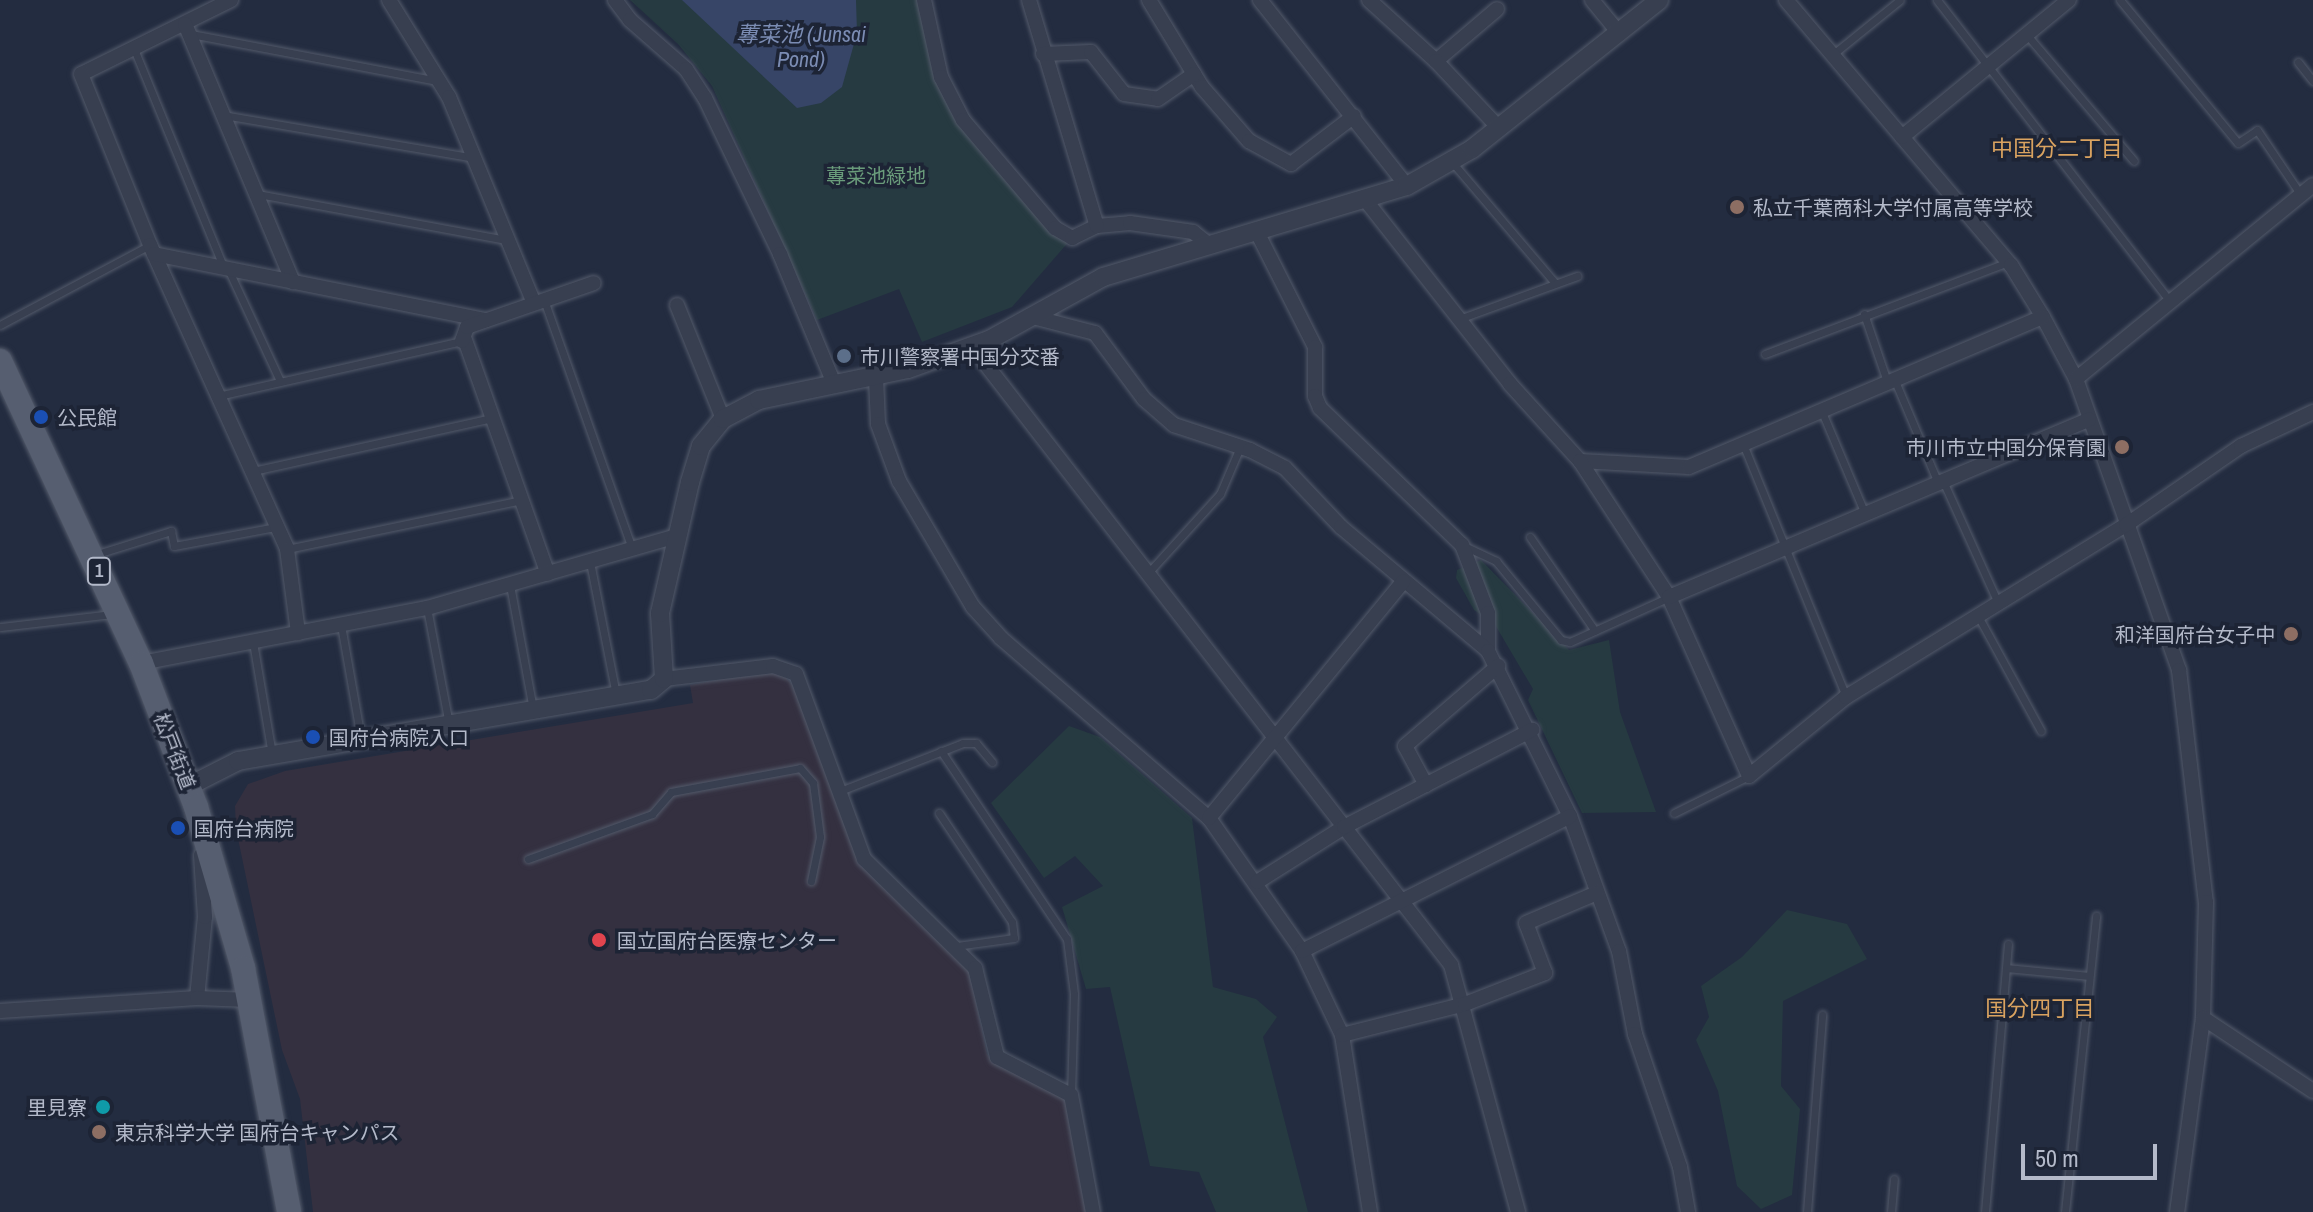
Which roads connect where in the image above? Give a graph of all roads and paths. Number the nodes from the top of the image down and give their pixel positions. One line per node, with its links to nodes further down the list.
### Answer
1 (231, 0): 18 (street)
2 (389, 0): 28 (street)
3 (615, 0): 69 (street)
4 (924, 0): 41 (street)
5 (1029, 0): 22 (street)
6 (1149, 0): 27 (street)
7 (1260, 0): 31 (street)
8 (1369, 0): 24 (street)
9 (1592, 0): 19 (street)
10 (1659, 0): 19 (street)
11 (1786, 0): 23 (street)
12 (1900, 0): 23 (lane)
13 (1937, 0): 26 (lane)
14 (2069, 0): 16 (street)
15 (2120, 0): 38 (lane)
16 (2052, 5): 20 (street)
17 (1497, 9): 24 (street)
18 (187, 29): 21 (street); 28 (lane); 30 (street)
19 (1619, 33): 32 (street)
20 (2027, 35): 26 (street); 35 (lane)
21 (134, 49): 45 (street); 47 (lane)
22 (1043, 54): 27 (street); 41 (street)
23 (1832, 55): 33 (street)
24 (1436, 61): 32 (street)
25 (2298, 62): 29 (lane)
26 (1988, 67): 33 (street); 53 (lane)
27 (1194, 74): 31 (street)
28 (440, 81): 34 (street)
29 (2313, 81)
30 (223, 115): 34 (lane); 39 (street)
31 (1354, 116): 37 (street)
32 (1499, 128): 36 (street)
33 (1902, 137): 46 (street)
34 (474, 158): 43 (street)
35 (2134, 161)
36 (1452, 162): 37 (street); 51 (lane)
37 (1407, 186): 40 (street)
38 (2307, 190): 53 (street)
39 (256, 194): 43 (lane); 49 (street)
40 (1367, 202): 42 (street); 58 (street)
41 (1097, 226): 44 (street)
42 (1258, 234): 44 (street); 87 (street)
43 (507, 240): 52 (street)
44 (1211, 246): 56 (street)
45 (152, 250): 47 (street); 60 (lane); 70 (street)
46 (2008, 262): 55 (lane); 57 (street)
47 (226, 268): 49 (street); 67 (lane)
48 (1577, 276): 51 (lane)
49 (293, 282): 59 (street)
50 (594, 283): 52 (street)
51 (1555, 283): 58 (lane)
52 (538, 300): 59 (street); 88 (lane)
53 (2170, 301): 66 (street)
54 (677, 305): 74 (street)
55 (1864, 314): 62 (lane); 68 (lane)
56 (1029, 316): 65 (street); 77 (street)
57 (2043, 317): 66 (street); 68 (street)
58 (1459, 319): 78 (street)
59 (485, 320): 61 (street)
60 (0, 325)
61 (464, 341): 67 (lane); 73 (street)
62 (1765, 354)
63 (0, 361): 91 (main road, 松戸街道 / 1)
64 (984, 362): 93 (street)
65 (876, 378): 69 (street); 129 (street)
66 (2076, 379): 75 (street)
67 (280, 381): 70 (lane)
68 (1892, 382): 71 (street); 80 (lane)
69 (834, 384): 74 (street)
70 (218, 396): 79 (street)
71 (1822, 412): 76 (street); 82 (lane)
72 (2313, 412): 83 (street)
73 (493, 418): 79 (lane); 81 (street)
74 (723, 419): 85 (street)
75 (2089, 420): 80 (street); 83 (street)
76 (1743, 444): 78 (street); 90 (lane)
77 (1240, 447): 93 (lane); 95 (street)
78 (1580, 461): 97 (street)
79 (251, 472): 84 (street)
80 (1941, 482): 82 (street); 98 (lane)
81 (522, 500): 89 (lane); 94 (street)
82 (1865, 514): 90 (street)
83 (2126, 525): 98 (street); 147 (street)
84 (278, 527): 89 (street); 91 (lane)
85 (677, 536): 88 (street); 110 (street)
86 (1530, 537): 104 (lane)
87 (1462, 545): 104 (lane); 107 (street)
88 (632, 548): 92 (street)
89 (287, 549): 105 (street)
90 (1783, 549): 97 (street); 112 (lane)
91 (92, 556): 100 (main road, 松戸街道 / 1)
92 (590, 562): 94 (street); 111 (lane)
93 (1148, 573): 118 (street)
94 (548, 574): 96 (street)
95 (1403, 582): 107 (street); 118 (street)
96 (510, 585): 99 (street); 113 (lane)
97 (1669, 597): 104 (lane); 122 (street)
98 (1998, 604): 101 (street)
99 (427, 608): 102 (street); 114 (lane)
100 (119, 614): 103 (lane); 108 (main road, 松戸街道 / 1)
101 (1978, 616): 112 (street); 116 (lane)
102 (341, 623): 105 (street); 117 (lane)
103 (0, 627)
104 (1595, 631)
105 (298, 633): 106 (street)
106 (253, 642): 108 (street); 120 (lane)
107 (1488, 651): 109 (street)
108 (141, 663): 125 (main road, 松戸街道 / 1)
109 (1498, 666): 115 (street); 123 (street)
110 (664, 679): 111 (street); 124 (street)
111 (616, 696): 113 (street)
112 (1846, 697): 122 (street)
113 (534, 711): 114 (street)
114 (449, 725): 117 (street)
115 (1532, 730): 123 (street); 128 (street)
116 (2041, 731)
117 (361, 739): 120 (street)
118 (1278, 740): 129 (street); 130 (street)
119 (941, 751): 121 (lane); 124 (lane); 150 (lane)
120 (272, 754): 125 (street)
121 (992, 762)
122 (1749, 776): 127 (lane)
123 (1426, 785): 130 (street)
124 (840, 791): 138 (street)
125 (192, 797): 142 (street); 143 (main road, 松戸街道 / 1)
126 (939, 813): 138 (lane)
127 (1674, 813)
128 (1570, 816): 134 (street); 135 (street)
129 (1209, 818): 133 (street)
130 (1344, 827): 133 (street); 135 (street)
131 (528, 859): 132 (lane)
132 (811, 881)
133 (1257, 882): 139 (street)
134 (1597, 893): 144 (street); 156 (street)
135 (1404, 904): 139 (street); 144 (street)
136 (2096, 916): 141 (lane)
137 (2008, 944): 140 (lane)
138 (954, 946): 150 (street)
139 (1302, 951): 148 (street)
140 (2007, 968): 141 (lane); 159 (lane)
141 (2089, 976): 160 (lane)
142 (197, 998): 143 (street); 145 (street)
143 (250, 1000): 152 (main road, 松戸街道 / 1)
144 (1465, 1004): 148 (street); 155 (street)
145 (0, 1011)
146 (1822, 1015): 157 (lane)
147 (2203, 1018): 149 (street); 161 (street)
148 (1342, 1035): 154 (street)
149 (2313, 1091)
150 (1071, 1095): 153 (street)
151 (1894, 1179): 158 (lane)
152 (289, 1212)
153 (1093, 1212)
154 (1370, 1212)
155 (1518, 1212)
156 (1688, 1212)
157 (1807, 1212)
158 (1891, 1212)
159 (1985, 1212)
160 (2065, 1212)
161 (2177, 1212)

